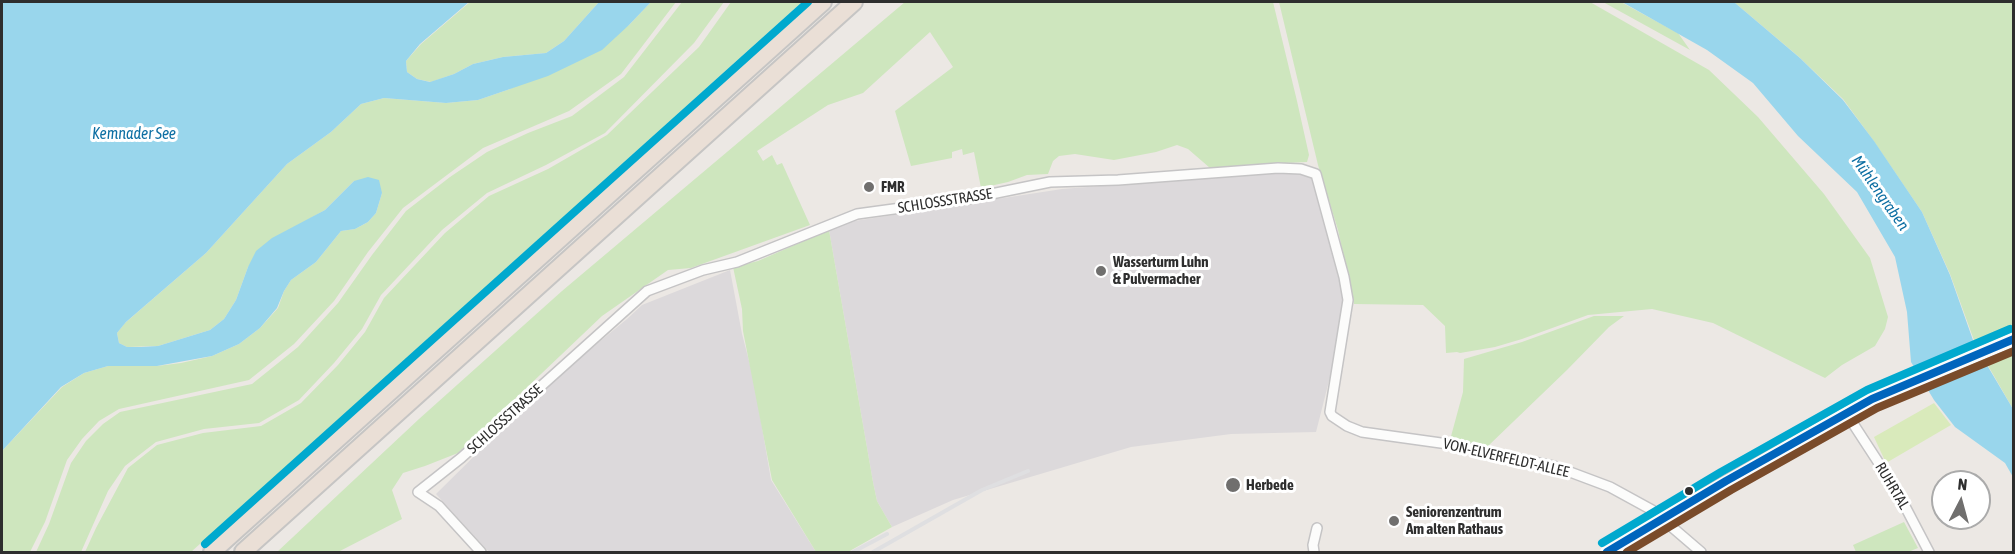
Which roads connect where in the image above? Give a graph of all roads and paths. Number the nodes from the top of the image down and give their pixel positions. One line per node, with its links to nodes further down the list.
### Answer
1 (823, 2): 7 (highway)
2 (854, 2): 8 (highway)
3 (2013, 339): 11 (main road, bridge)
4 (1330, 412): 9 (street, SCHLOSSSTRASSE); 12 (street, VON-ELVERFELDT-ALLEE)
5 (1852, 422): 13 (street, RUHRTAL)
6 (1317, 528): 10 (street)
7 (212, 552)
8 (243, 552)
9 (481, 552)
10 (1314, 552)
11 (1607, 552)
12 (1701, 552)
13 (1929, 552)

